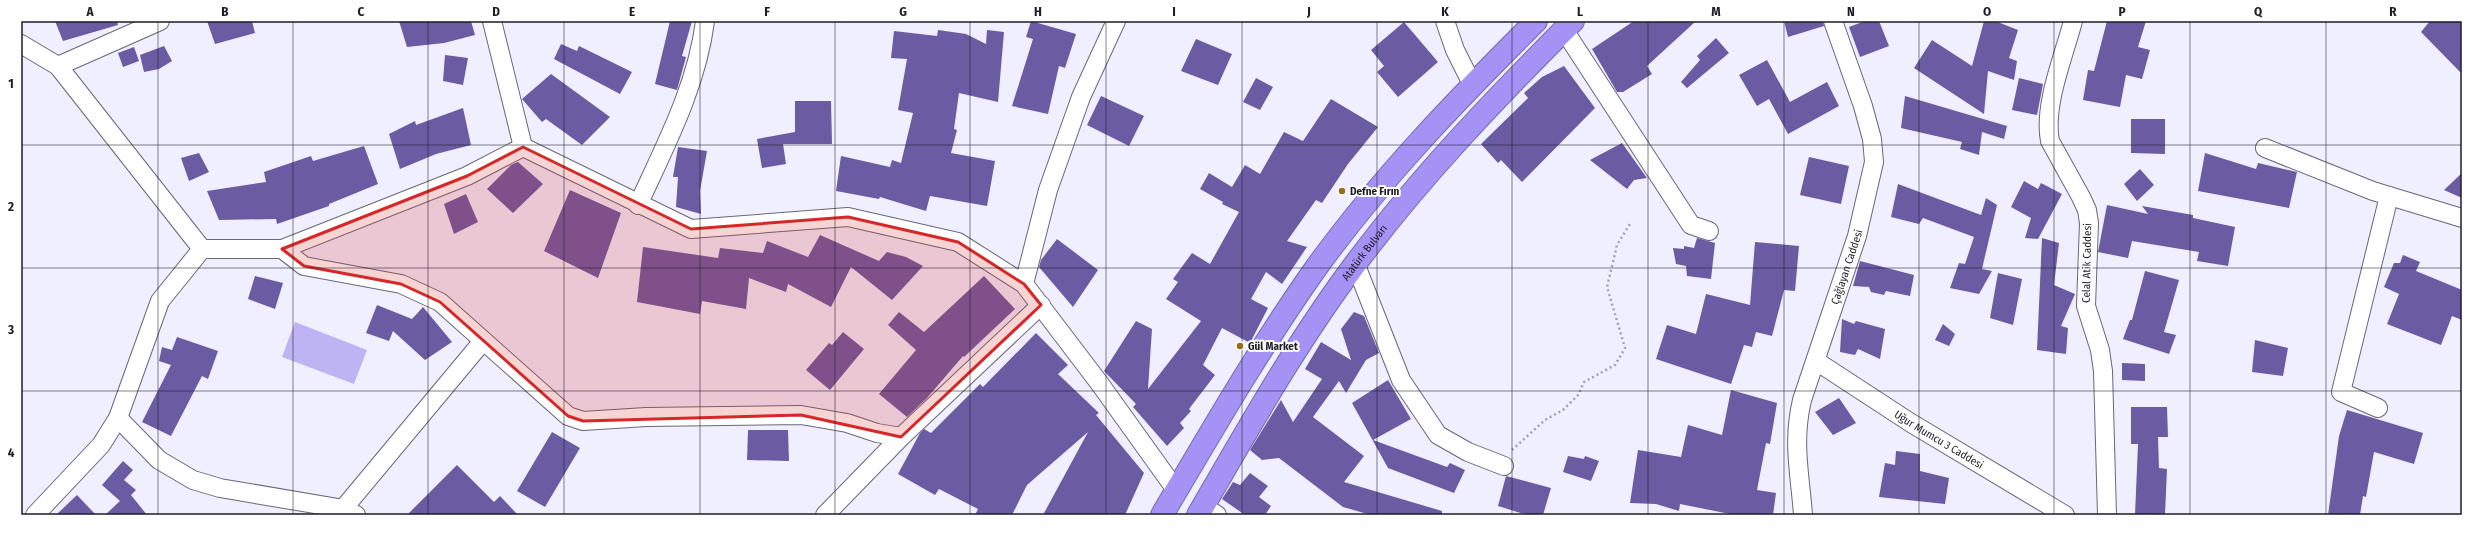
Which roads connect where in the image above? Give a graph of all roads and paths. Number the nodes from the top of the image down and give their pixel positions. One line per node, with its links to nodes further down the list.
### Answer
1 (160, 21): 12 (street)
2 (492, 21): 14 (street)
3 (705, 21): 17 (street)
4 (1116, 21): 25 (street)
5 (1445, 21): 13 (street)
6 (1536, 21): 13 (highway)
7 (1586, 21): 10 (highway)
8 (1833, 21): 29 (street, Çağlayan Caddesi)
9 (2073, 21): 42 (street, Celal Atik Caddesi)
10 (1568, 25): 20 (street); 23 (highway, Atatürk Bulvarı)
11 (21, 44): 12 (street)
12 (58, 66): 21 (street)
13 (1472, 84): 24 (highway)
14 (522, 147): 17 (street); 22 (street)
15 (2266, 148): 16 (street)
16 (2389, 196): 18 (street); 30 (street)
17 (638, 205): 25 (street)
18 (2462, 218)
19 (1630, 224): 33 (path)
20 (1709, 231)
21 (202, 249): 22 (street); 31 (street)
22 (282, 249): 28 (street)
23 (1356, 264): 26 (highway, Atatürk Bulvarı); 33 (street)
24 (1314, 271): 26 (highway); 34 (highway)
25 (1024, 284): 27 (street)
26 (1339, 287): 35 (highway, Atatürk Bulvarı)
27 (1042, 305): 32 (street); 34 (street)
28 (483, 340): 32 (street); 36 (street)
29 (1816, 361): 40 (street, Çağlayan Caddesi); 41 (street, Uğur Mumcu 3 Caddesi)
30 (2378, 408)
31 (118, 418): 36 (street); 37 (street)
32 (901, 436): 38 (street)
33 (1505, 460)
34 (1176, 490): 39 (highway)
35 (1206, 512)
36 (346, 513)
37 (35, 515)
38 (825, 515)
39 (1162, 515)
40 (1803, 515)
41 (2065, 515)
42 (2107, 515)

